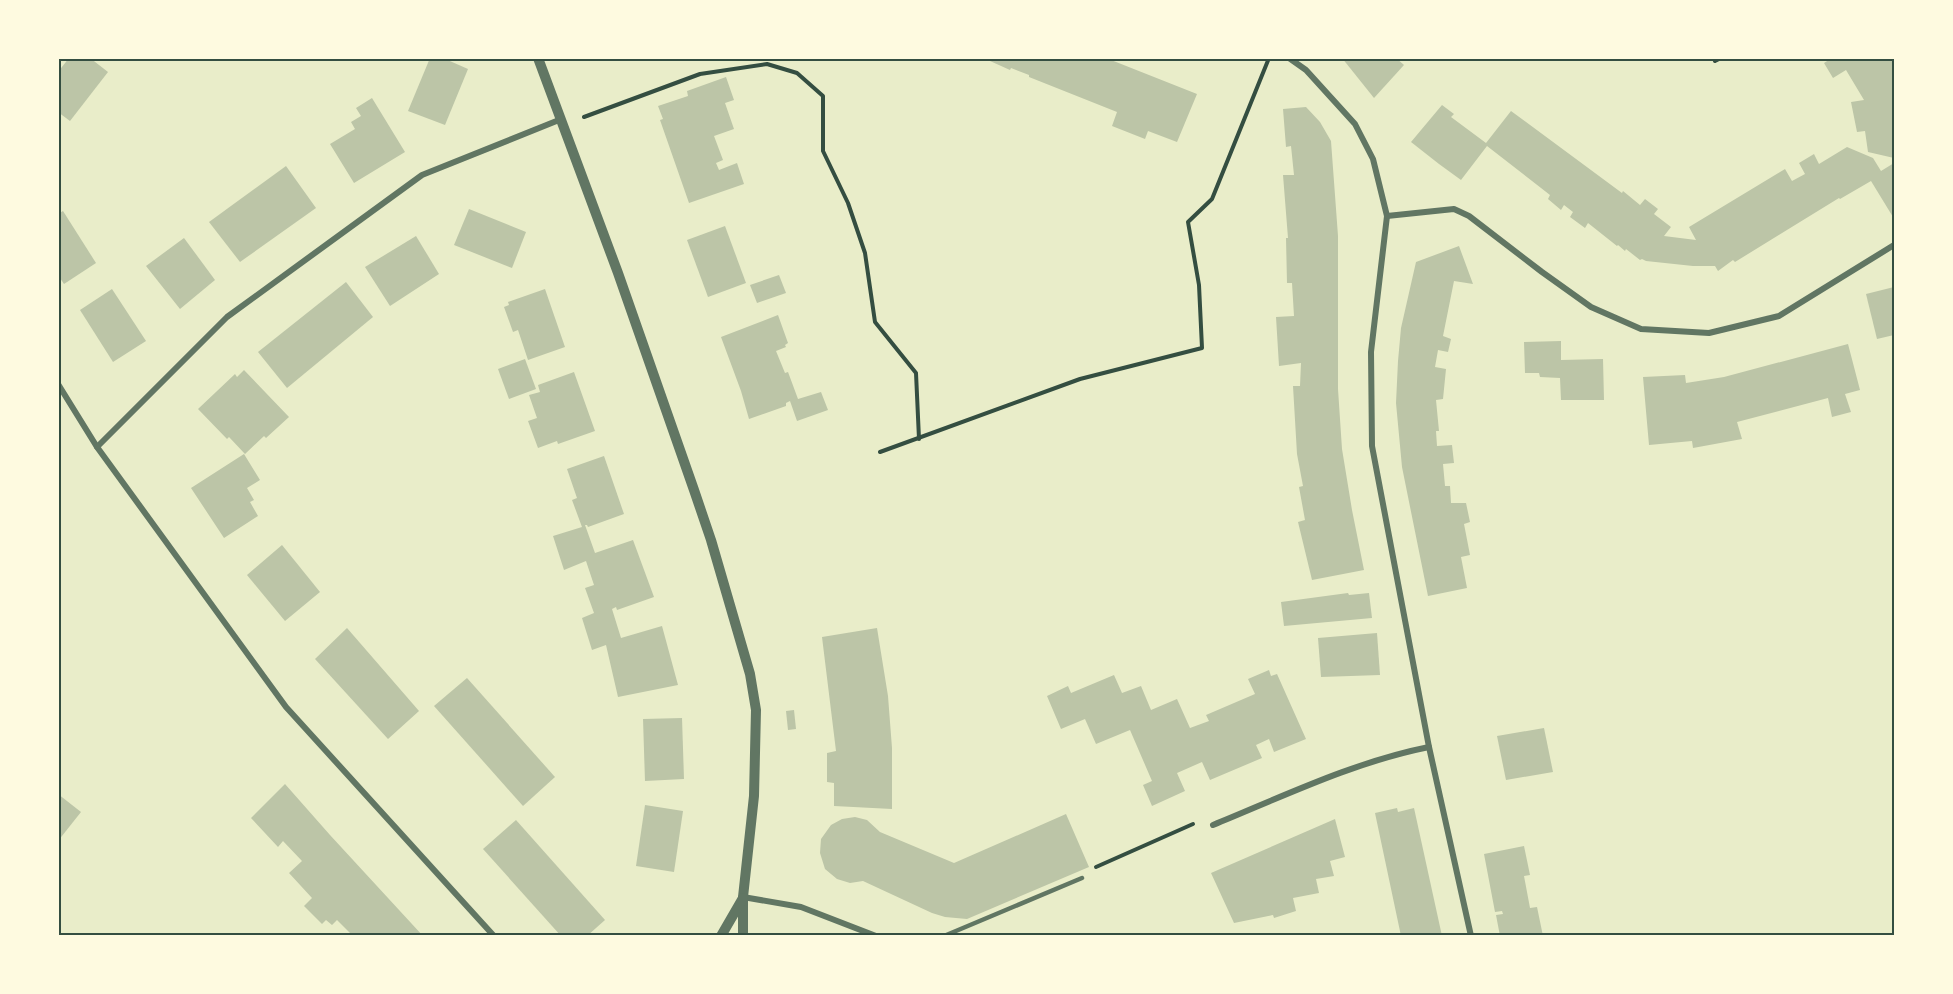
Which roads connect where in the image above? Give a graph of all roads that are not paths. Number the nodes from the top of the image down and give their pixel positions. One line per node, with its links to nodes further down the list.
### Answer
1 (538, 58): 3 (street)
2 (1289, 58): 4 (street)
3 (560, 122): 7 (street); 11 (street)
4 (1387, 216): 5 (street); 8 (street)
5 (1894, 245)
6 (58, 384): 7 (street)
7 (97, 447): 12 (street)
8 (1429, 747): 9 (street); 17 (street)
9 (1214, 825)
10 (1082, 878): 16 (lane)
11 (743, 897): 13 (street); 14 (street); 15 (street)
12 (494, 936)
13 (721, 936)
14 (743, 936)
15 (876, 936)
16 (944, 936)
17 (1471, 936)

